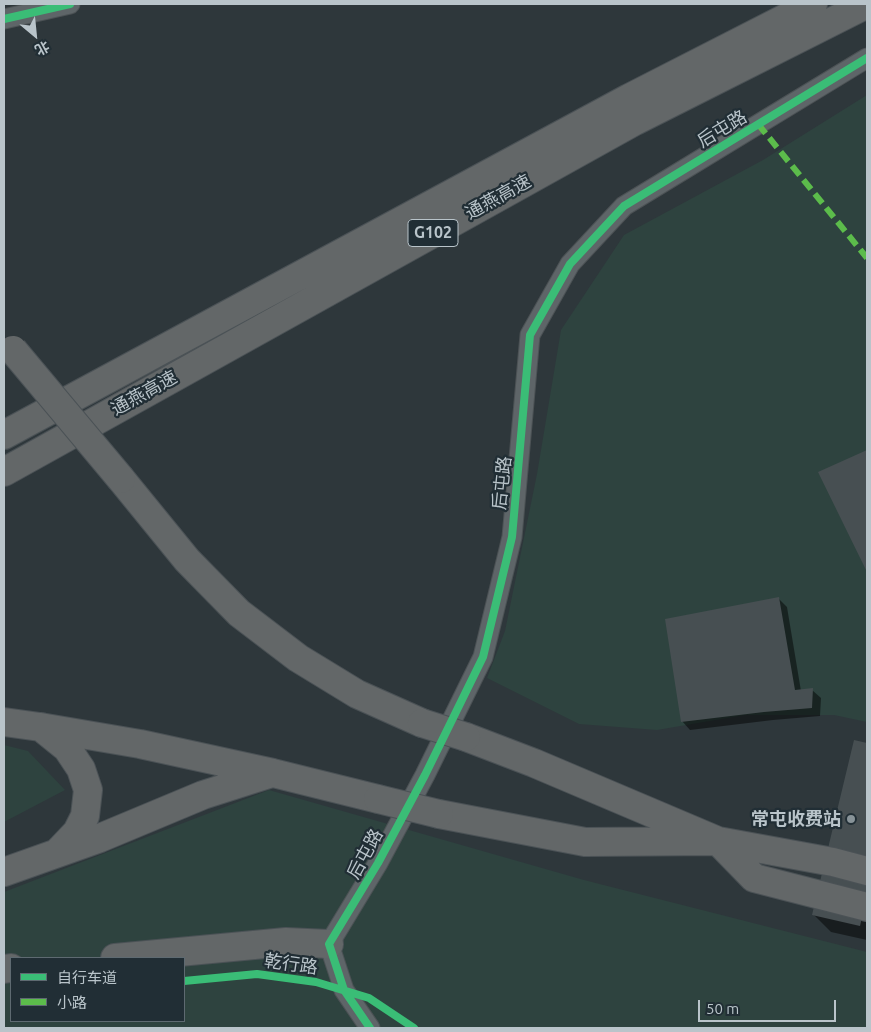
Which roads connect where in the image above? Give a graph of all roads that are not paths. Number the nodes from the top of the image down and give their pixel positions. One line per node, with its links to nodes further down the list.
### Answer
1 (70, 4): 4 (street)
2 (813, 4): 7 (highway, 通燕高速 / G102)
3 (867, 4): 8 (highway, 通燕高速 / G102)
4 (4, 19)
5 (867, 58): 17 (street, 后屯路)
6 (8, 344): 12 (highway, bridge)
7 (5, 434)
8 (4, 472)
9 (4, 722): 10 (highway)
10 (40, 727): 11 (highway); 13 (highway)
11 (273, 773): 12 (highway, bridge); 13 (highway)
12 (718, 841): 14 (highway); 16 (highway)
13 (57, 853): 15 (highway)
14 (867, 871)
15 (4, 872)
16 (867, 907)
17 (329, 944): 18 (highway); 19 (street)
18 (126, 957)
19 (370, 1028)

